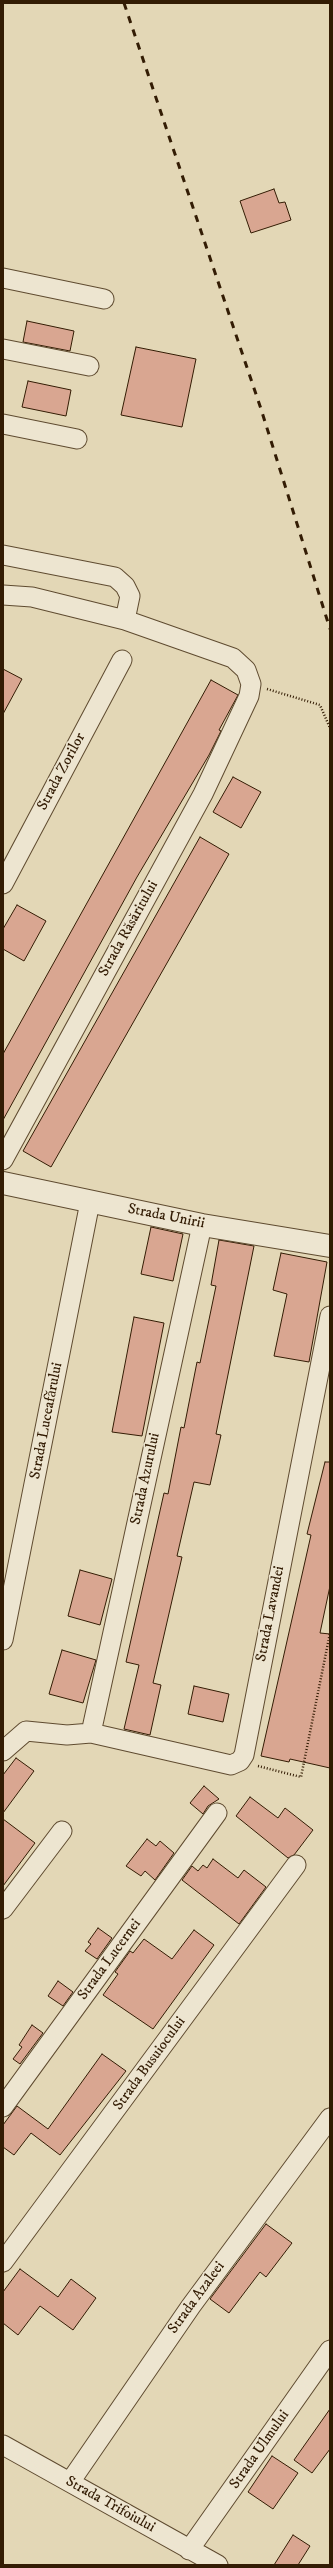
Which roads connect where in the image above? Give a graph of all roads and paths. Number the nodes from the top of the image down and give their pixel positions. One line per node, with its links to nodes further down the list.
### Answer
1 (3, 278): 2 (street)
2 (104, 299)
3 (3, 349): 4 (street)
4 (89, 366)
5 (3, 424): 6 (street)
6 (77, 439)
7 (3, 555): 9 (street)
8 (3, 595): 9 (street)
9 (125, 620): 11 (street)
10 (122, 660): 13 (street, Strada Zorilor)
11 (250, 690): 12 (path); 14 (street, Strada Răsăritului)
12 (330, 728)
13 (3, 884)
14 (3, 1160)
15 (3, 1183): 16 (street, Strada Unirii)
16 (90, 1202): 17 (street, Strada Unirii); 21 (street, Strada Luceafǎrului)
17 (202, 1225): 18 (street, Strada Unirii); 22 (street, Strada Azurului)
18 (330, 1246)
19 (330, 1316): 24 (street, Strada Lavandei)
20 (330, 1633): 24 (path)
21 (3, 1640)
22 (91, 1733): 23 (street); 24 (street)
23 (4, 1749)
24 (240, 1761)
25 (217, 1813): 29 (street, Strada Lucernei)
26 (62, 1831): 28 (street)
27 (296, 1865): 31 (street, Strada Busuiocului)
28 (3, 1910)
29 (3, 2107)
30 (330, 2118): 34 (street, Strada Azaleei)
31 (3, 2262)
32 (330, 2350): 35 (street, Strada Ulmului)
33 (3, 2445): 34 (street, Strada Trifoiului)
34 (70, 2482): 35 (street, Strada Trifoiului)
35 (189, 2550): 36 (street, Strada Trifoiului)
36 (218, 2565)

